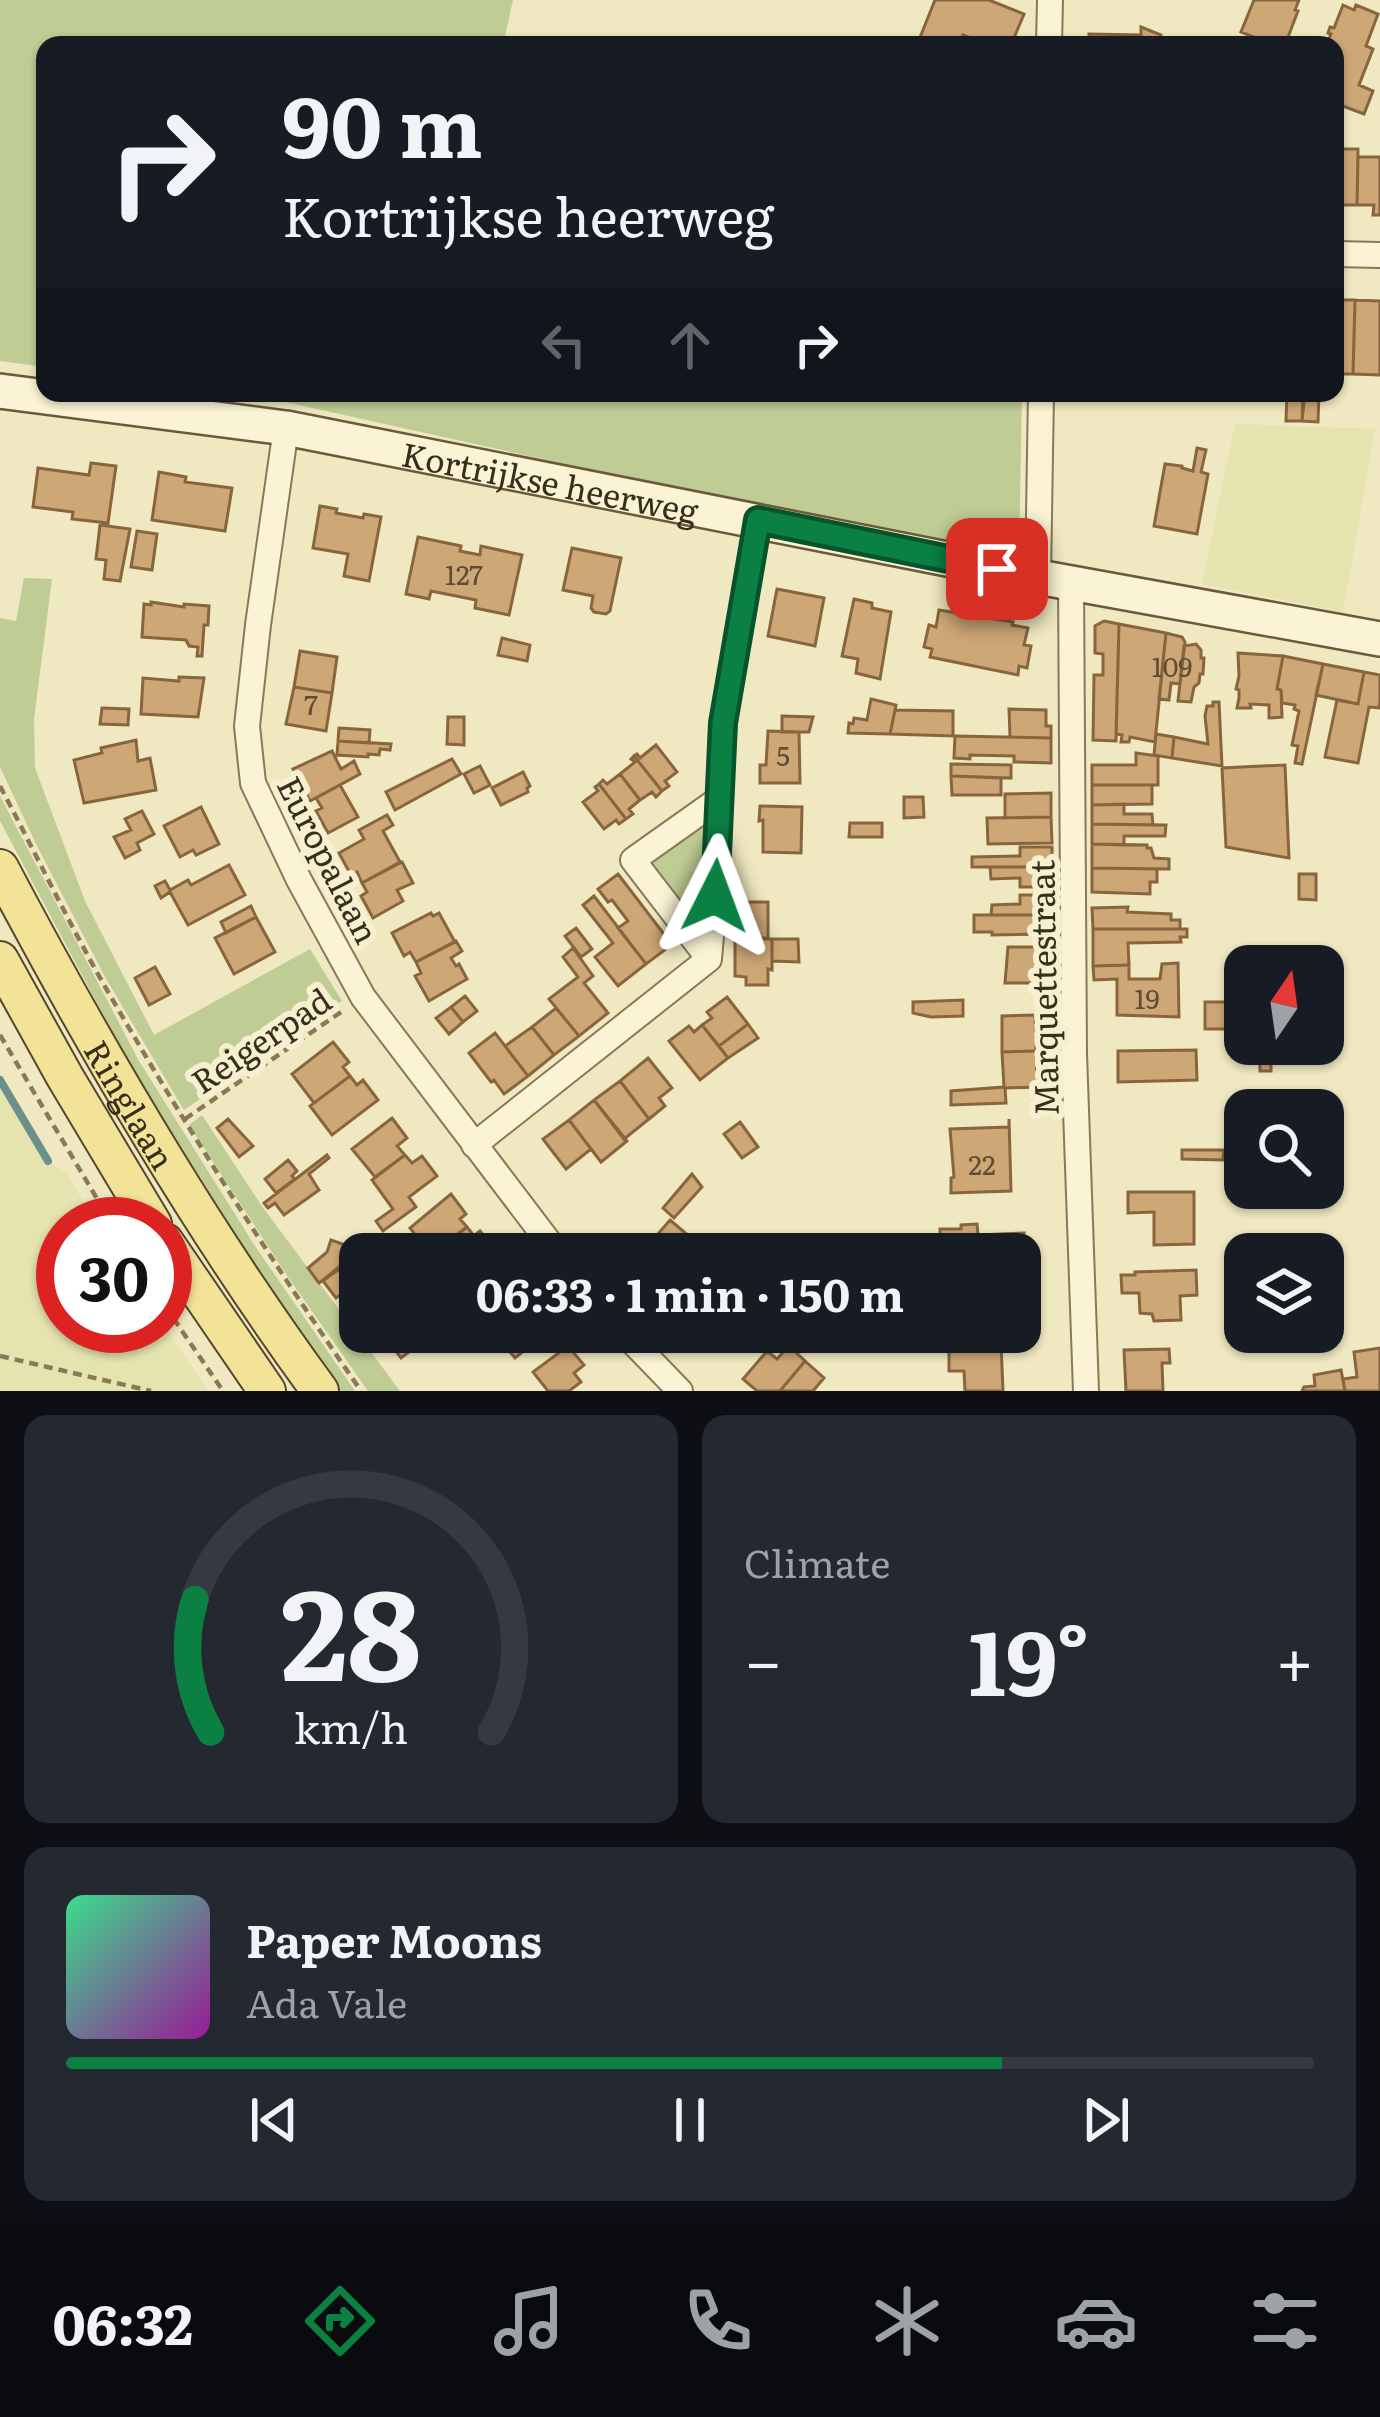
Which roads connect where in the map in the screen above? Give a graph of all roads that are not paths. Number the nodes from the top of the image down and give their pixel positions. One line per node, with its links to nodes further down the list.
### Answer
1 (1050, 0): 2 (street)
2 (1049, 36)
3 (1344, 254): 4 (street)
4 (1380, 255)
5 (0, 392): 6 (street, Kortrijkse heerweg)
6 (36, 397)
7 (79, 402): 9 (street, Kortrijkse heerweg)
8 (1042, 402): 11 (street, Marquettestraat)
9 (286, 428): 10 (street, Kortrijkse heerweg); 17 (street, Europalaan)
10 (758, 520): 11 (street, Kortrijkse heerweg); 13 (street)
11 (1054, 580): 12 (street, Kortrijkse heerweg); 25 (street, Marquettestraat)
12 (1380, 639)
13 (719, 799): 15 (street); 15 (street)
14 (0, 868): 23 (main road, Ringlaan)
15 (709, 959): 17 (street)
16 (0, 960): 18 (main road, Ringlaan)
17 (474, 1144): 19 (street, Europalaan)
18 (137, 1197)
19 (542, 1233)
20 (192, 1281): 22 (main road)
21 (643, 1353): 24 (street)
22 (267, 1391)
23 (320, 1391)
24 (680, 1391)
25 (1086, 1391)

